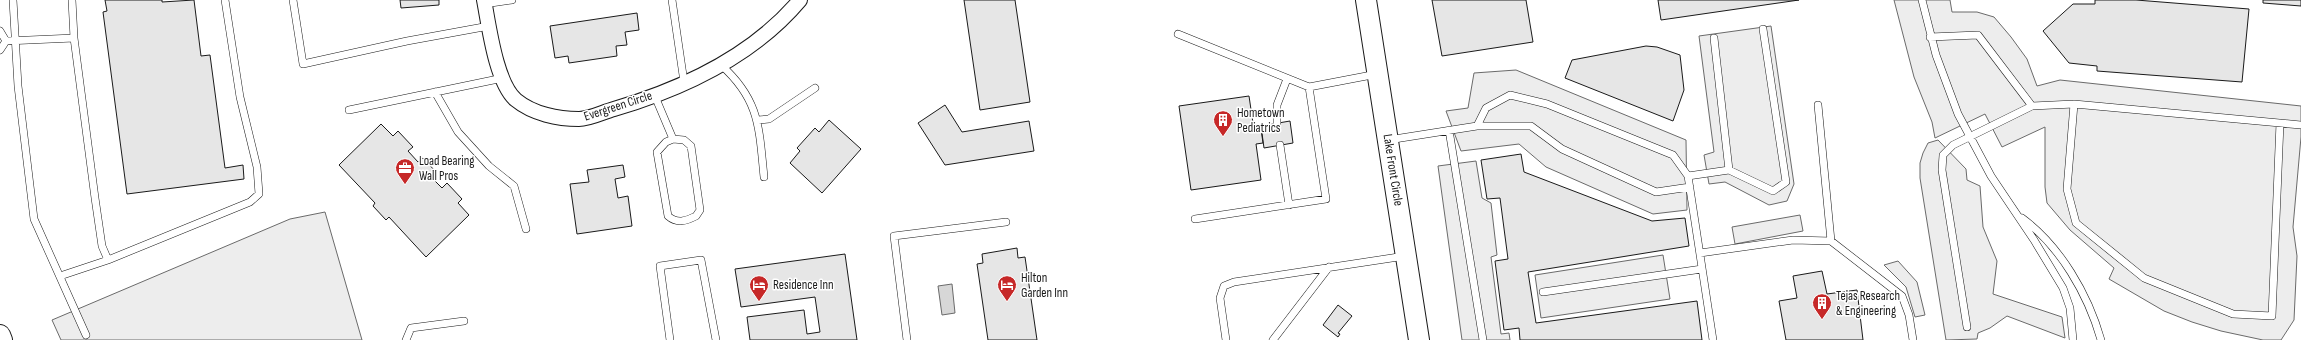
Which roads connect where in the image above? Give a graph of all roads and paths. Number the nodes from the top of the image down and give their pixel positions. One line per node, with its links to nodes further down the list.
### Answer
1 (13, 0): 18 (lane)
2 (72, 0): 16 (lane)
3 (225, 0): 56 (lane)
4 (293, 0): 11 (lane)
5 (512, 0): 10 (lane)
6 (672, 0): 25 (lane)
7 (800, 0): 21 (street, Evergreen Circle)
8 (1366, 0): 22 (street, Lake Front Circle)
9 (1922, 0): 15 (lane)
10 (484, 2): 11 (street, Evergreen Circle)
11 (489, 26): 23 (street, Evergreen Circle)
12 (1763, 29): 44 (lane)
13 (0, 31): 19 (lane)
14 (1178, 34): 24 (lane)
15 (1930, 36): 32 (lane); 40 (lane)
16 (74, 38): 18 (lane); 56 (lane)
17 (1714, 38): 44 (lane)
18 (14, 40): 19 (lane); 59 (lane)
19 (6, 41): 20 (lane)
20 (0, 50)
21 (721, 65): 25 (street, Evergreen Circle); 34 (lane)
22 (1378, 74): 26 (lane); 42 (street, Lake Front Circle)
23 (503, 78): 28 (lane); 29 (street, Evergreen Circle)
24 (1286, 79): 26 (lane); 36 (lane)
25 (684, 82): 29 (street, Evergreen Circle)
26 (1309, 87): 48 (lane)
27 (815, 88): 34 (lane)
28 (435, 92): 33 (lane); 52 (lane)
29 (654, 94): 41 (lane)
30 (2074, 104): 32 (lane); 35 (lane); 35 (lane)
31 (1818, 105): 53 (lane)
32 (2032, 106): 40 (lane)
33 (348, 110)
34 (758, 120): 46 (lane)
35 (2280, 123): 37 (lane)
36 (1277, 124)
37 (2301, 125)
38 (1477, 126): 39 (lane); 45 (lane); 47 (lane)
39 (1449, 130): 42 (lane); 73 (lane)
40 (1969, 136): 49 (lane); 62 (lane)
41 (673, 139): 41 (lane)
42 (1388, 140): 55 (street, Lake Front Circle)
43 (1280, 145): 48 (lane)
44 (1729, 170): 45 (lane)
45 (1688, 176): 47 (lane)
46 (764, 177)
47 (1690, 187): 54 (lane)
48 (1288, 204): 50 (lane)
49 (2017, 214): 76 (lane); 77 (lane)
50 (1195, 219)
51 (1006, 222): 69 (lane)
52 (526, 229)
53 (1831, 241): 54 (lane); 75 (lane)
54 (1700, 253): 58 (lane)
55 (1407, 255): 57 (lane); 72 (street, Lake Front Circle)
56 (108, 260): 59 (lane)
57 (1329, 267): 70 (lane); 71 (lane)
58 (1702, 269): 60 (lane); 74 (lane)
59 (60, 276): 64 (lane)
60 (1543, 292)
61 (464, 321): 66 (lane)
62 (1967, 327)
63 (0, 335): 65 (street)
64 (86, 335)
65 (2, 340)
66 (406, 340)
67 (670, 340): 68 (lane)
68 (716, 340)
69 (907, 340)
70 (1226, 340)
71 (1273, 340)
72 (1419, 340)
73 (1483, 340)
74 (1713, 340)
75 (1913, 340)
76 (2072, 340)
77 (2101, 340)

